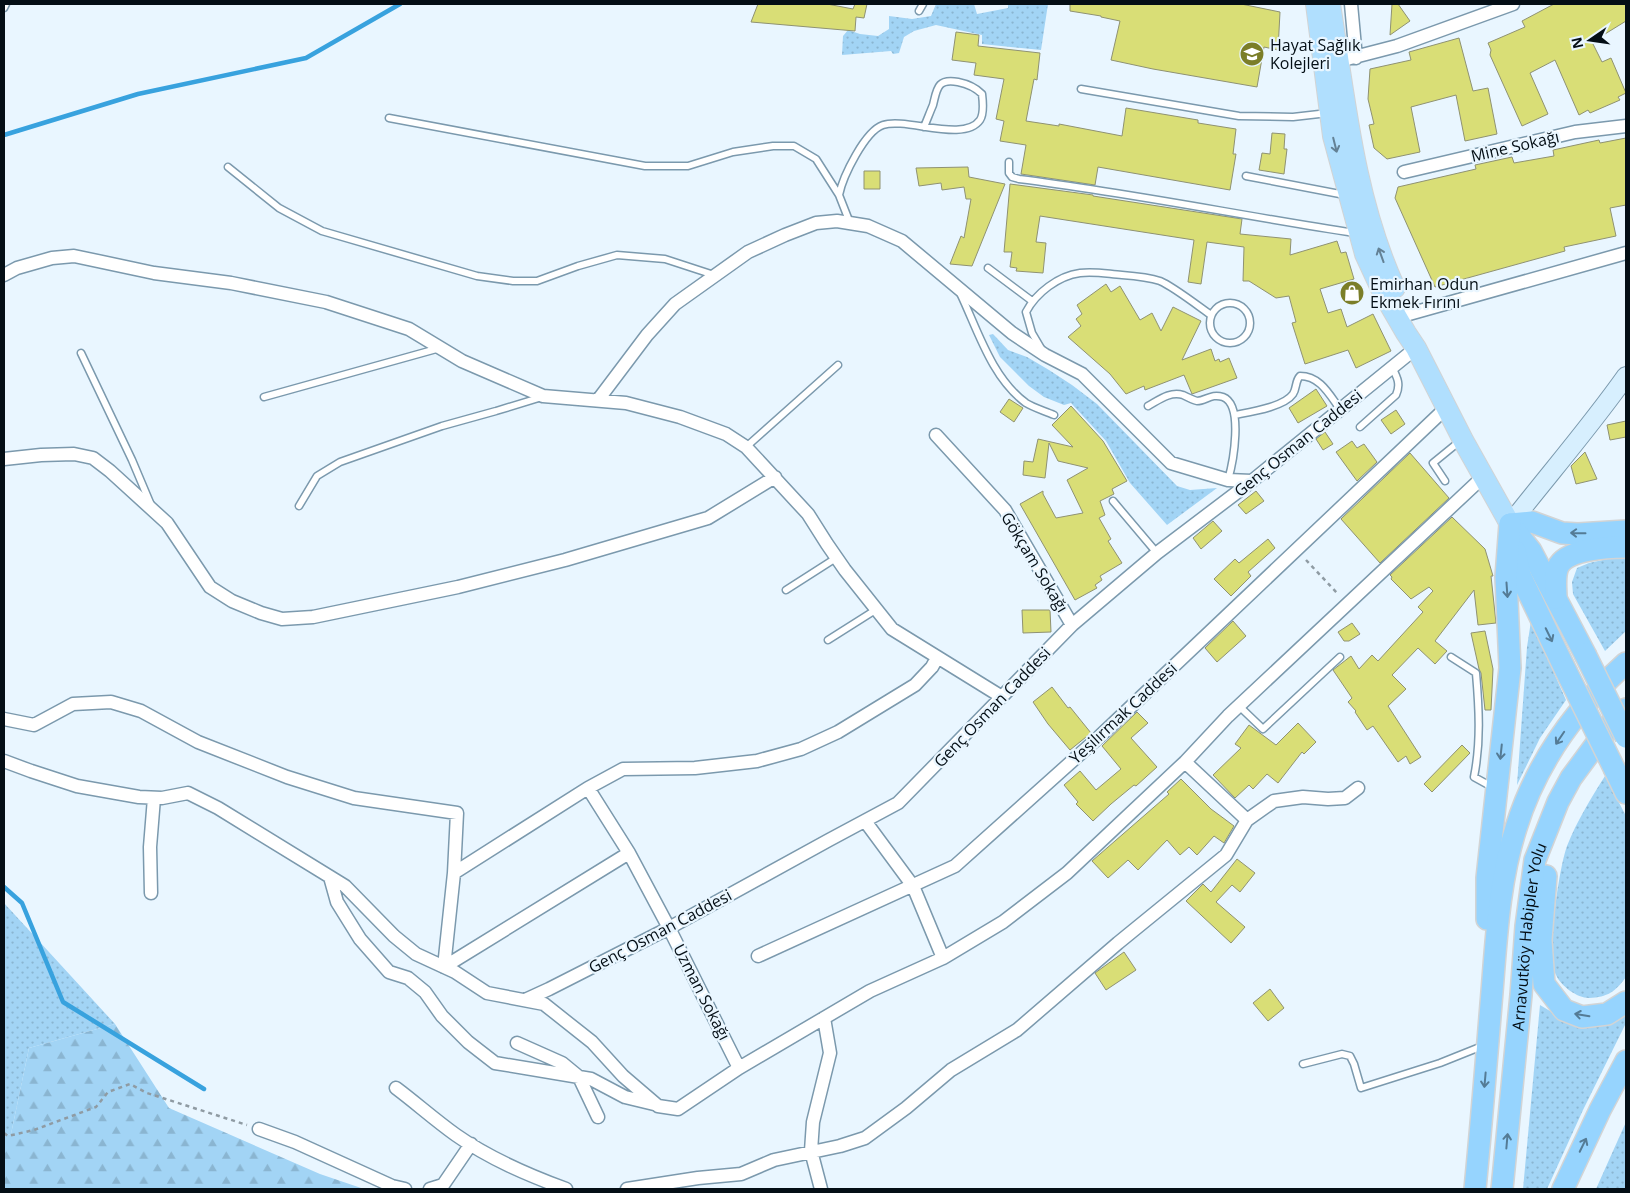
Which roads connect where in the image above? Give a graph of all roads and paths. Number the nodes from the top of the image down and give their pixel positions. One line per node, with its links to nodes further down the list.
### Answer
1 (6, 4): 7 (lane)
2 (923, 4): 8 (lane)
3 (1316, 4): 9 (main road)
4 (1330, 4): 9 (main road)
5 (1350, 4): 9 (street)
6 (1513, 4): 9 (street)
7 (4, 8)
8 (919, 11)
9 (1339, 61): 11 (main road); 29 (main road, one-way to 9)
10 (1081, 89): 11 (lane)
11 (1329, 113): 20 (main road, one-way to 20)
12 (389, 118): 19 (lane)
13 (1626, 126): 17 (street, Mine Sokağı)
14 (924, 127): 14 (lane); 19 (lane)
15 (1009, 162): 22 (lane)
16 (228, 167): 26 (lane)
17 (1404, 172)
18 (1246, 176): 20 (lane)
19 (840, 195): 21 (lane)
20 (1348, 196): 22 (main road)
21 (850, 223): 26 (street); 27 (street)
22 (1359, 233): 32 (main road)
23 (1626, 253): 29 (street)
24 (988, 268): 28 (lane)
25 (4, 275): 31 (street)
26 (714, 275): 40 (street)
27 (958, 286): 34 (street); 44 (lane)
28 (1032, 300): 30 (lane); 34 (lane)
29 (1409, 314): 32 (main road)
30 (1212, 315): 30 (lane)
31 (440, 348): 38 (street); 39 (lane)
32 (1416, 348): 36 (street, Genç Osman Caddesi); 42 (main road)
33 (80, 353): 58 (lane)
34 (1045, 355): 53 (street)
35 (838, 365): 49 (lane)
36 (1392, 367): 43 (street, Genç Osman Caddesi); 46 (lane)
37 (1626, 376): 59 (main road)
38 (543, 396): 40 (street); 57 (lane)
39 (264, 397)
40 (598, 400): 49 (street)
41 (1148, 406): 45 (lane)
42 (1447, 407): 48 (main road); 62 (street, Yeşilırmak Caddesi)
43 (1340, 409): 45 (lane); 54 (street, Genç Osman Caddesi)
44 (1054, 415)
45 (1235, 415): 53 (lane)
46 (1360, 427)
47 (936, 435): 69 (street, Gökçam Sokağı)
48 (1463, 439): 51 (main road); 55 (lane)
49 (746, 447): 52 (street)
50 (4, 459): 58 (street)
51 (1484, 476): 59 (main road); 67 (street)
52 (774, 477): 58 (street); 64 (street)
53 (1228, 480): 54 (street)
54 (1252, 481): 63 (street, Genç Osman Caddesi)
55 (1445, 481)
56 (1113, 501): 63 (lane)
57 (300, 506)
58 (153, 510)
59 (1510, 524): 60 (highway, one-way to 59); 66 (highway); 84 (highway, one-way to 84); 85 (highway, one-way to 85, bridge)
60 (1626, 531)
61 (1626, 547): 66 (highway)
62 (1296, 549): 67 (path); 93 (street, Yeşilırmak Caddesi)
63 (1157, 554): 69 (street, Genç Osman Caddesi)
64 (836, 558): 65 (lane); 68 (street)
65 (786, 590)
66 (1556, 598): 79 (highway, bridge)
67 (1347, 605): 76 (street)
68 (877, 609): 70 (lane); 73 (street)
69 (1072, 624): 75 (street, Genç Osman Caddesi)
70 (828, 640)
71 (1340, 656): 76 (lane)
72 (1451, 657): 84 (lane)
73 (938, 658): 75 (street); 82 (street)
74 (1622, 666): 99 (highway, Arnavutköy Habipler Yolu, one-way to 99)
75 (1002, 697): 89 (street, Genç Osman Caddesi)
76 (1239, 706): 81 (street)
77 (1626, 709): 87 (highway, Arnavutköy Habipler Yolu)
78 (4, 719): 91 (street)
79 (1626, 737)
80 (4, 761): 86 (street)
81 (1184, 762): 88 (street); 97 (street)
82 (588, 788): 90 (street, Uzman Sokağı); 91 (street)
83 (1358, 788): 88 (street)
84 (1497, 790): 99 (highway)
85 (1626, 793)
86 (154, 798): 92 (street); 94 (street)
87 (1558, 802): 101 (highway, one-way to 87); 122 (highway, Arnavutköy Habipler Yolu, one-way to 87)
88 (1247, 820): 115 (street)
89 (865, 821): 93 (street); 95 (street, Genç Osman Caddesi)
90 (630, 853): 95 (street, Uzman Sokağı); 98 (street)
91 (454, 874): 98 (street)
92 (330, 877): 98 (street); 108 (street)
93 (913, 886): 96 (street, Yeşilırmak Caddesi); 97 (street)
94 (151, 893)
95 (669, 928): 100 (street, Genç Osman Caddesi); 107 (street, Uzman Sokağı)
96 (758, 956)
97 (943, 958): 102 (street)
98 (444, 967): 100 (street)
99 (1492, 997): 104 (highway, Arnavutköy Habipler Yolu)
100 (525, 1000): 110 (street)
101 (1626, 1002)
102 (824, 1018): 107 (street); 115 (street)
103 (517, 1043): 108 (street)
104 (1488, 1044): 106 (lane); 121 (highway, Arnavutköy Habipler Yolu, one-way to 121)
105 (1626, 1061): 123 (highway, one-way to 105)
106 (1303, 1064)
107 (740, 1068): 110 (street)
108 (579, 1077): 110 (street); 111 (street)
109 (396, 1088): 114 (street)
110 (658, 1106)
111 (598, 1117)
112 (259, 1129): 113 (path); 116 (street)
113 (4, 1133)
114 (471, 1144): 117 (street); 118 (street)
115 (811, 1151): 119 (street); 120 (street)
116 (405, 1189)
117 (434, 1189)
118 (566, 1189)
119 (627, 1189)
120 (821, 1189)
121 (1475, 1189)
122 (1502, 1189)
123 (1563, 1189)

